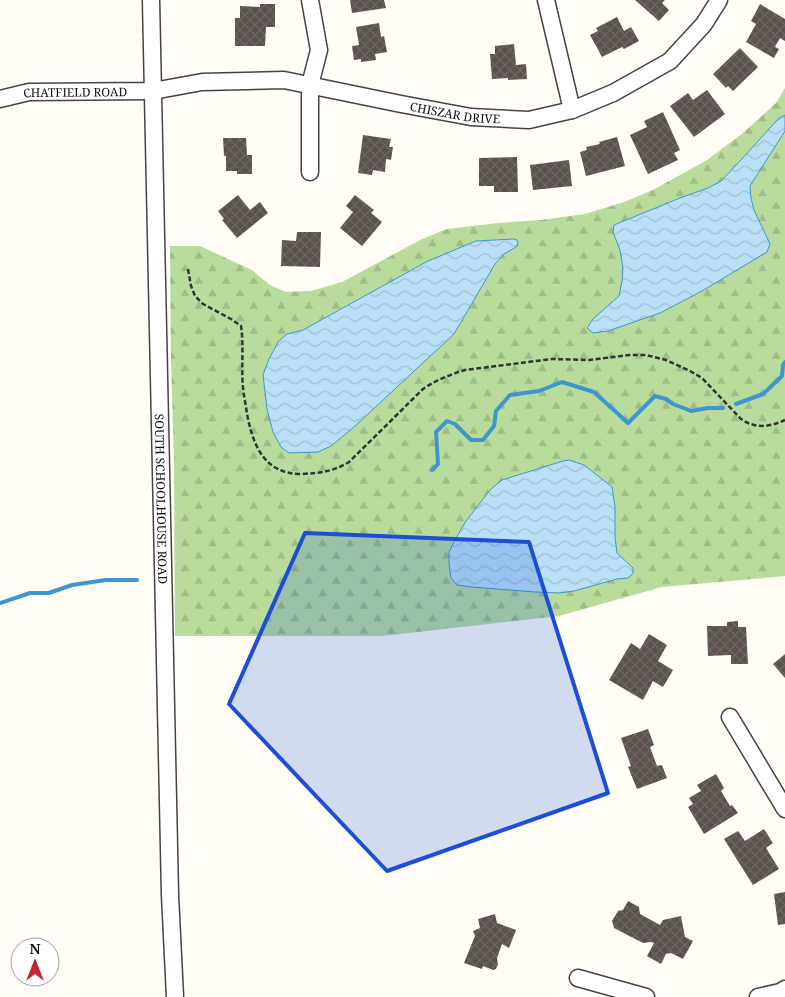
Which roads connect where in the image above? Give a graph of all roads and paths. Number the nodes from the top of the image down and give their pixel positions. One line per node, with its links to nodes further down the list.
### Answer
1 (150, 0): 6 (street, SOUTH SCHOOLHOUSE ROAD)
2 (310, 0): 5 (street)
3 (546, 0): 8 (street)
4 (719, 0): 8 (street, CHISZAR DRIVE)
5 (310, 85): 6 (street, CHISZAR DRIVE); 8 (street, CHISZAR DRIVE); 9 (street)
6 (153, 91): 7 (street, CHATFIELD ROAD); 16 (street, SOUTH SCHOOLHOUSE ROAD)
7 (0, 99)
8 (572, 110)
9 (310, 172)
10 (188, 269): 11 (path)
11 (785, 420)
12 (730, 718): 13 (street)
13 (785, 808)
14 (578, 978): 17 (street)
15 (785, 989): 18 (street)
16 (175, 997)
17 (646, 997)
18 (758, 997)

